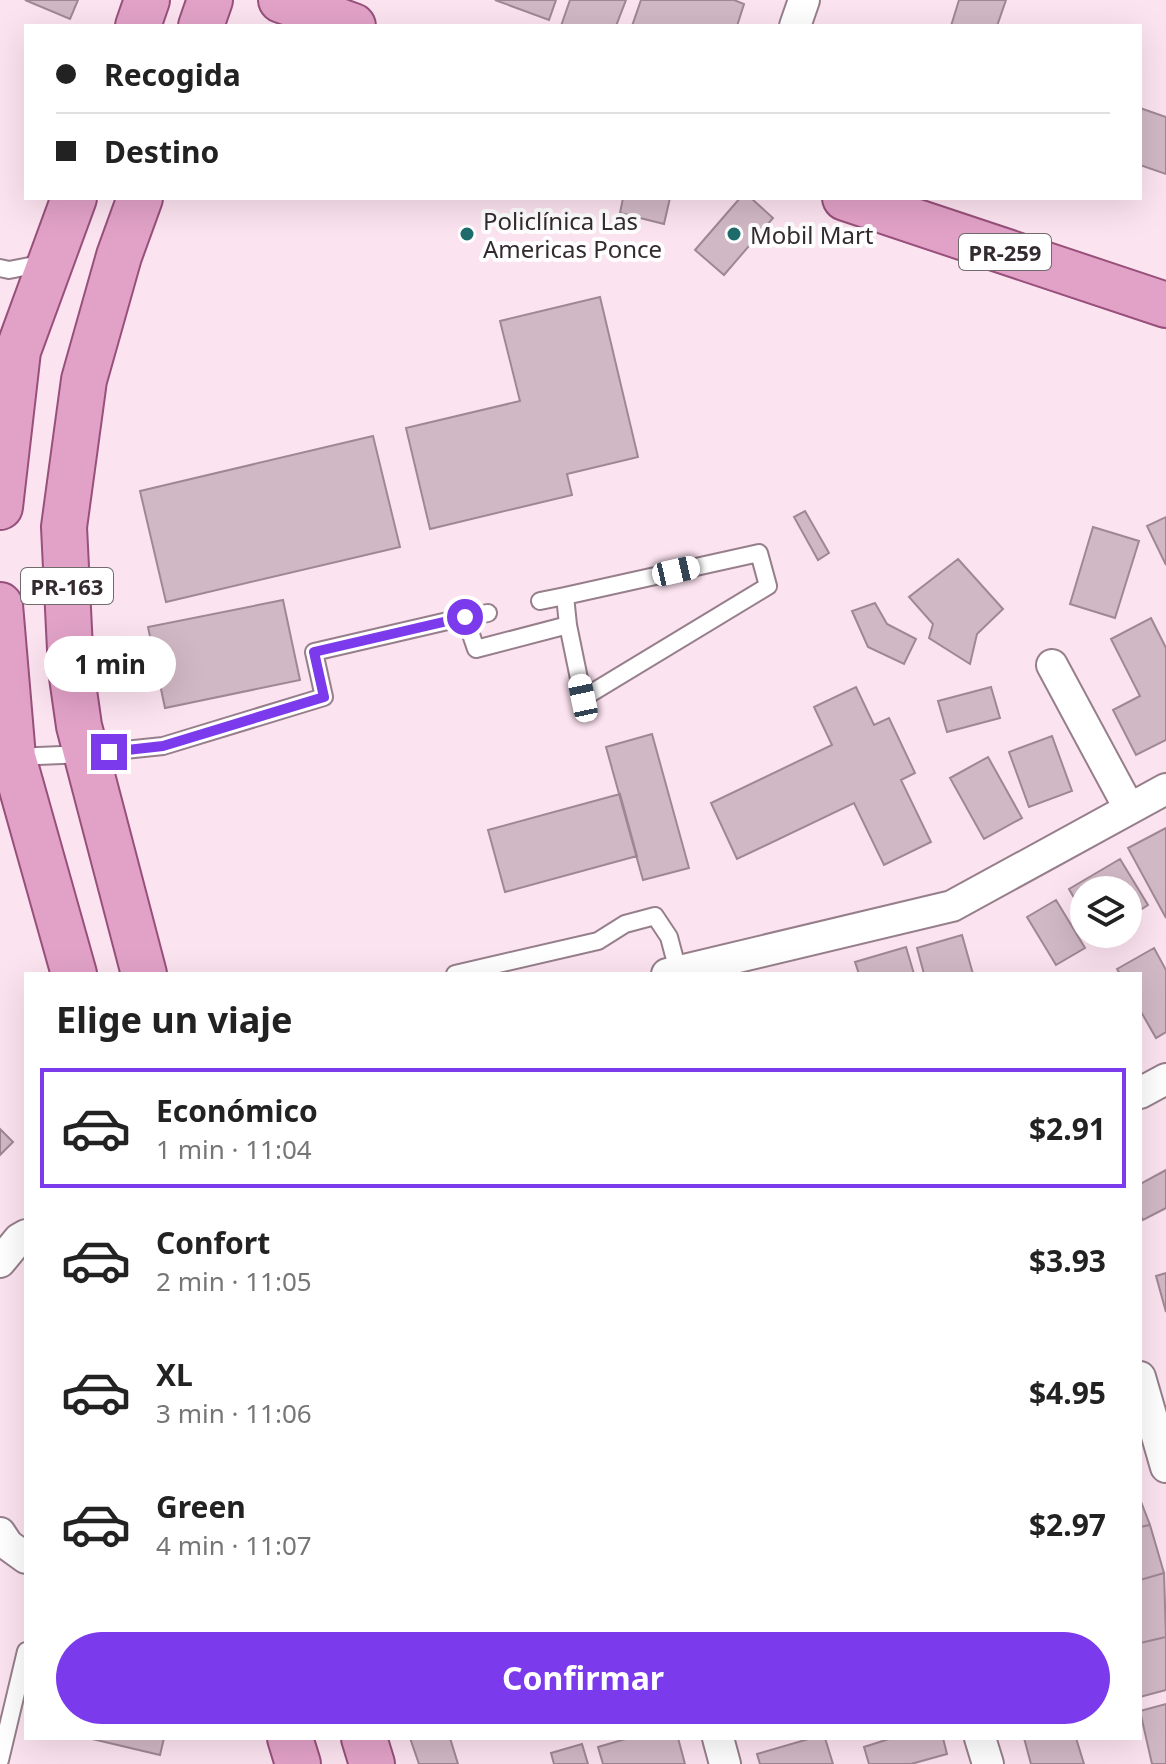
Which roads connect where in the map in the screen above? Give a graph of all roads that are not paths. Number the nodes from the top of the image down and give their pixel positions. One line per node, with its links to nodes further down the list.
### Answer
1 (147, 0): 5 (main road)
2 (210, 0): 6 (main road)
3 (281, 0): 7 (main road)
4 (804, 0): 8 (street)
5 (139, 24)
6 (202, 24)
7 (347, 24)
8 (796, 24)
9 (73, 200): 12 (main road)
10 (139, 200): 23 (main road, PR-163)
11 (851, 200): 14 (main road, PR-259)
12 (51, 262): 13 (lane); 15 (main road)
13 (0, 268)
14 (1166, 305)
15 (0, 507)
16 (565, 596): 17 (lane); 21 (lane); 21 (lane)
17 (540, 601)
18 (0, 605): 24 (main road, PR-163)
19 (488, 613): 20 (lane)
20 (465, 617): 21 (lane); 23 (lane)
21 (568, 625)
22 (1052, 665): 26 (street)
23 (86, 754): 24 (lane); 29 (main road, PR-163)
24 (13, 757): 28 (main road, PR-163)
25 (1166, 789): 26 (street)
26 (1129, 808): 27 (street)
27 (756, 964): 32 (street)
28 (73, 972)
29 (143, 972)
30 (464, 972): 31 (lane)
31 (673, 972)
32 (682, 972)
33 (1166, 1079): 34 (street)
34 (1142, 1092)
35 (24, 1236): 36 (street)
36 (0, 1262)
37 (1142, 1384): 38 (street)
38 (1166, 1467)
39 (0, 1533): 40 (street)
40 (24, 1557)
41 (24, 1659): 46 (lane)
42 (291, 1740): 47 (main road)
43 (365, 1740): 48 (main road)
44 (719, 1740): 49 (street)
45 (981, 1740): 50 (street)
46 (0, 1760)
47 (298, 1764)
48 (372, 1764)
49 (725, 1764)
50 (988, 1764)

